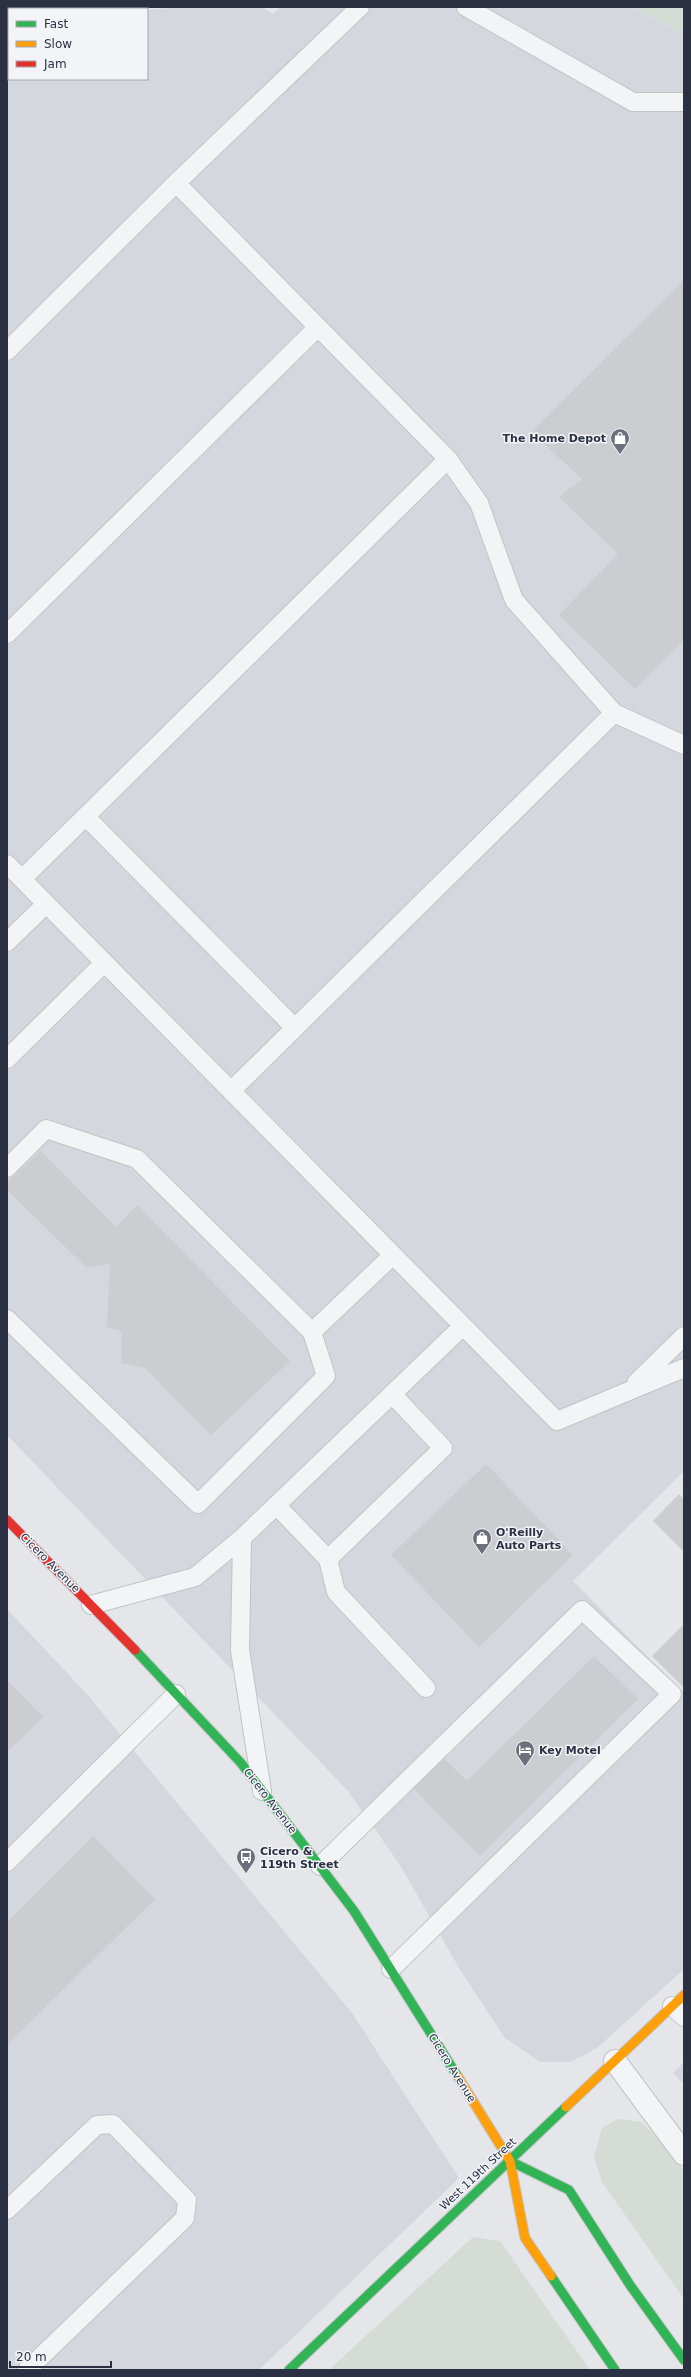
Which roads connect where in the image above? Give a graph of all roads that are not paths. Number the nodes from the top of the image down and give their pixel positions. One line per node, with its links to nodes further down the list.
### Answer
1 (360, 7): 4 (lane)
2 (466, 7): 3 (lane)
3 (684, 102)
4 (176, 183): 5 (lane); 6 (lane)
5 (318, 327): 7 (lane); 8 (lane)
6 (7, 351)
7 (448, 459): 9 (lane); 11 (lane)
8 (7, 634)
9 (614, 713): 10 (lane); 17 (lane)
10 (684, 745)
11 (86, 817): 13 (lane); 17 (lane)
12 (7, 864): 13 (lane)
13 (22, 879): 14 (lane)
14 (46, 904): 15 (lane); 16 (lane)
15 (7, 942)
16 (104, 963): 18 (lane); 19 (lane)
17 (294, 1028): 19 (lane)
18 (7, 1059)
19 (231, 1091): 21 (lane)
20 (7, 1168): 24 (lane)
21 (393, 1255): 23 (lane); 24 (lane)
22 (7, 1319): 24 (lane)
23 (463, 1326): 27 (lane); 28 (lane)
24 (312, 1332)
25 (684, 1336): 27 (lane)
26 (684, 1368): 27 (lane)
27 (631, 1389)
28 (392, 1394): 29 (lane); 32 (lane)
29 (276, 1505): 31 (lane); 32 (lane)
30 (7, 1520): 33 (main road, Cicero Avenue)
31 (242, 1538): 33 (lane); 36 (lane)
32 (328, 1559): 34 (lane)
33 (91, 1605): 35 (main road, Cicero Avenue)
34 (426, 1688)
35 (176, 1694): 36 (main road, Cicero Avenue); 37 (lane)
36 (262, 1791): 38 (main road, Cicero Avenue)
37 (7, 1862)
38 (320, 1866): 39 (main road, Cicero Avenue); 39 (lane)
39 (391, 1969): 43 (main road, Cicero Avenue)
40 (680, 2006): 41 (main road, West 119th Street)
41 (615, 2061): 42 (street); 43 (main road, West 119th Street)
42 (684, 2154)
43 (510, 2161): 45 (main road); 46 (main road, West 119th Street); 48 (main road, Cicero Avenue)
44 (7, 2210): 47 (lane)
45 (684, 2360)
46 (291, 2369)
47 (27, 2370)
48 (615, 2370)

